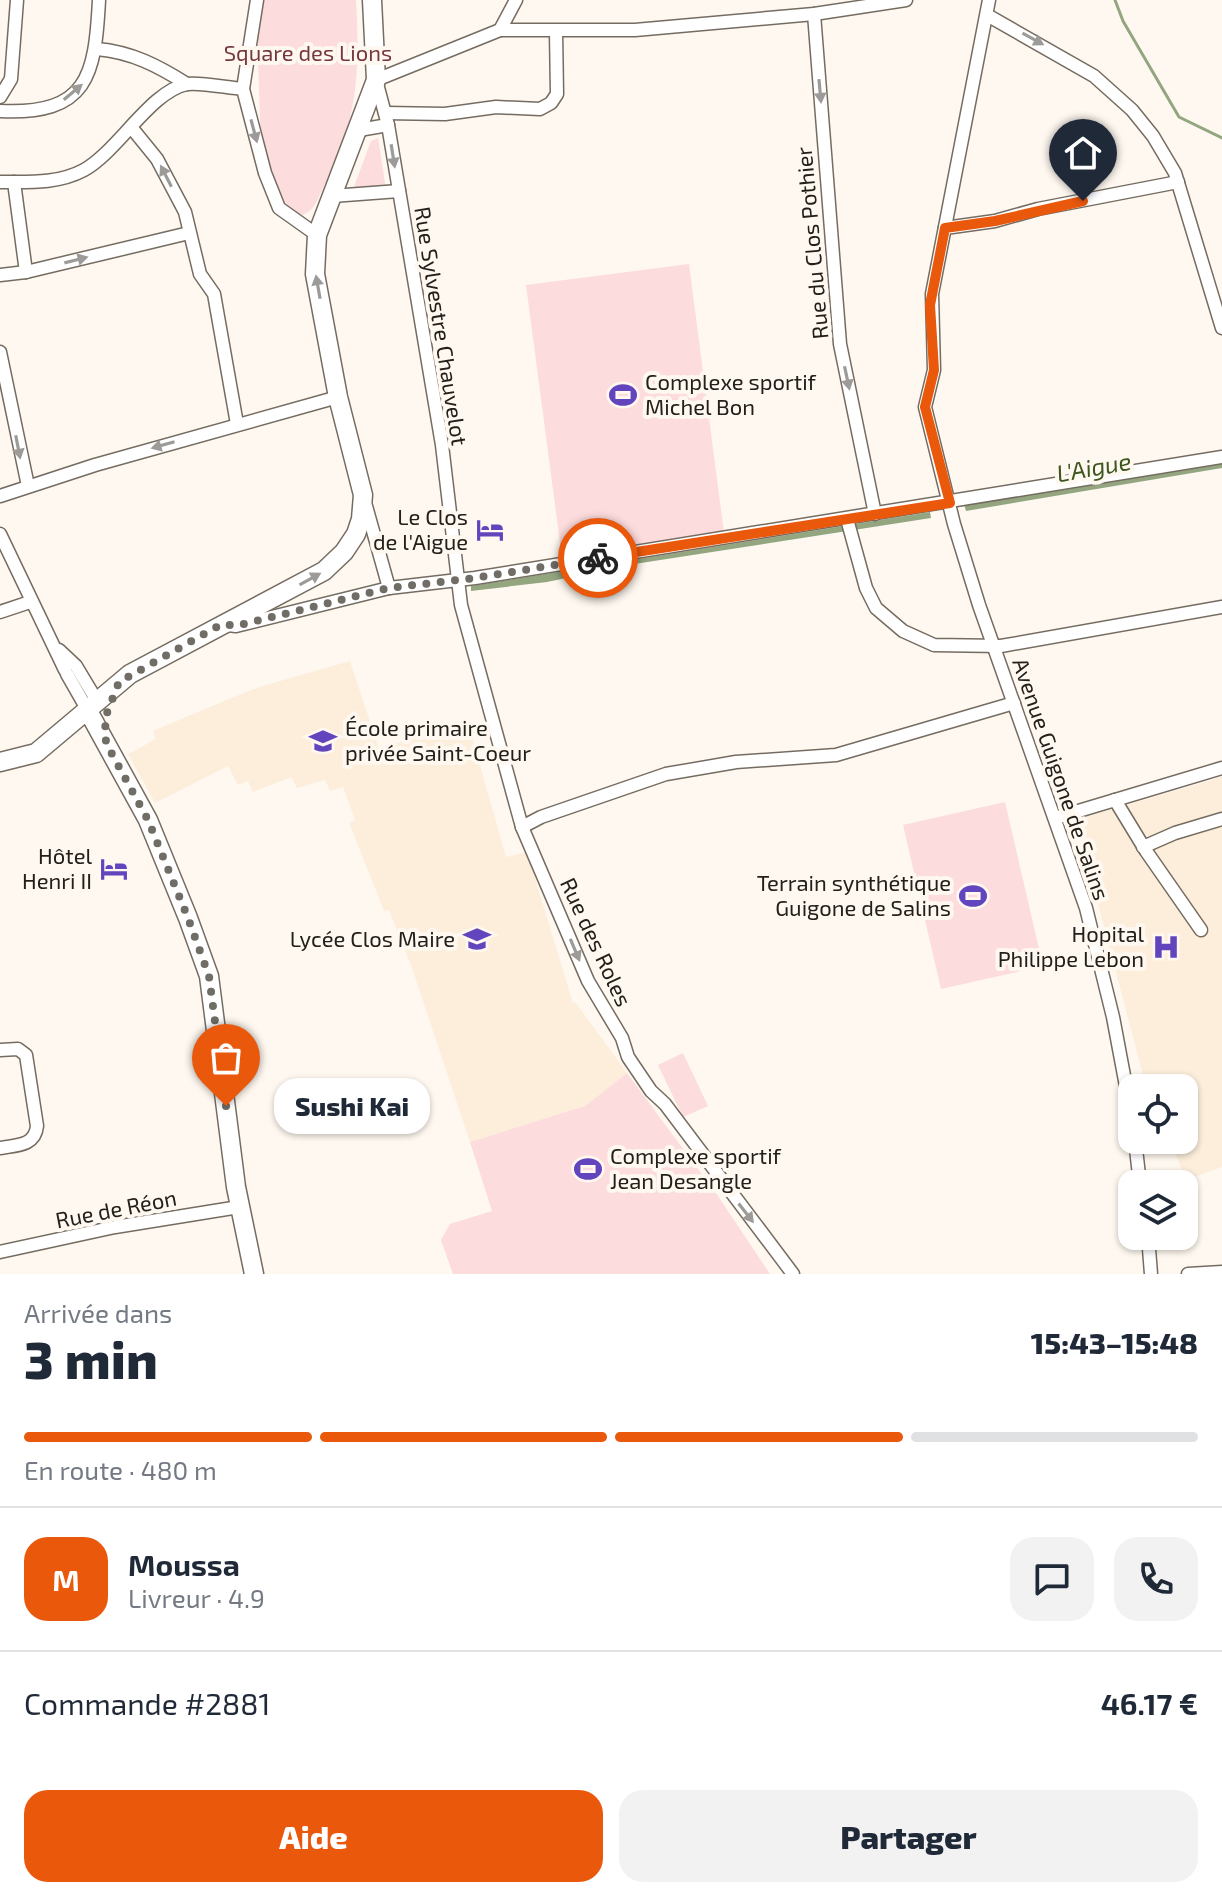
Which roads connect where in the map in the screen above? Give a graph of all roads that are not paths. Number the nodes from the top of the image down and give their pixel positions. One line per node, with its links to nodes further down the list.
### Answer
1 (17, 0): 16 (street)
2 (99, 0): 12 (street)
3 (257, 0): 15 (street)
4 (372, 0): 13 (main road)
5 (516, 0): 10 (street)
6 (906, 0): 8 (street)
7 (989, 0): 9 (street, Avenue Guigone de Salins)
8 (814, 14): 11 (street); 40 (street, Rue du Clos Pothier, one-way to 40)
9 (987, 15): 23 (street, one-way to 23); 26 (street, Avenue Guigone de Salins)
10 (500, 30): 11 (street); 13 (street)
11 (556, 32): 18 (street)
12 (97, 49): 14 (street); 17 (street, one-way to 12)
13 (376, 80): 18 (street, Rue Sylvestre Chauvelot); 20 (main road)
14 (187, 84): 15 (street); 19 (street)
15 (243, 89): 28 (street, one-way to 28)
16 (0, 97)
17 (0, 111)
18 (386, 119): 20 (street); 24 (street, Rue Sylvestre Chauvelot, one-way to 24)
19 (131, 127): 22 (street); 27 (street, one-way to 19)
20 (359, 130): 25 (main road)
21 (0, 182): 22 (street)
22 (14, 182): 29 (street)
23 (1178, 182): 26 (street); 31 (street)
24 (399, 191): 25 (street); 45 (street, Rue Sylvestre Chauvelot)
25 (332, 196): 28 (main road)
26 (945, 228): 39 (street, Avenue Guigone de Salins)
27 (189, 233): 29 (street, one-way to 27); 34 (street)
28 (317, 235): 33 (main road, one-way to 28)
29 (26, 272): 30 (street)
30 (0, 275)
31 (1222, 328)
32 (0, 352): 36 (street, one-way to 36)
33 (338, 397): 34 (street); 37 (main road)
34 (237, 424): 36 (street, one-way to 36)
35 (1222, 457): 39 (street)
36 (28, 486): 38 (street)
37 (363, 495): 43 (main road); 44 (street)
38 (0, 496)
39 (951, 509): 40 (street); 52 (street, Avenue Guigone de Salins)
40 (875, 514): 41 (street)
41 (849, 525): 45 (street); 52 (street)
42 (0, 534): 47 (street)
43 (356, 534): 44 (street); 50 (main road, one-way to 43)
44 (375, 539): 46 (street)
45 (458, 580): 46 (street); 62 (street, Rue des Roles)
46 (389, 588): 50 (street)
47 (30, 602): 49 (street); 51 (street)
48 (1222, 607): 52 (street)
49 (0, 612)
50 (222, 624): 54 (main road)
51 (51, 643): 54 (street); 54 (street)
52 (994, 647): 53 (street, Avenue Guigone de Salins)
53 (1014, 703): 60 (street, Avenue Guigone de Salins); 62 (street)
54 (96, 709): 55 (main road); 56 (main road)
55 (106, 743): 56 (main road); 68 (main road)
56 (36, 753): 57 (main road)
57 (0, 762)
58 (1222, 768): 59 (street)
59 (1115, 800): 60 (street); 63 (street)
60 (1055, 818): 66 (street, Avenue Guigone de Salins)
61 (1222, 819): 63 (street)
62 (522, 827): 73 (street, Rue des Roles, one-way to 73)
63 (1143, 847): 64 (street)
64 (1201, 930)
65 (0, 1050): 67 (street)
66 (1124, 1074)
67 (0, 1148)
68 (239, 1207): 70 (street, Rue de Réon); 72 (main road)
69 (1149, 1250): 74 (street)
70 (0, 1252)
71 (1222, 1272): 75 (street)
72 (254, 1274)
73 (793, 1274)
74 (1151, 1274)
75 (1188, 1274)

